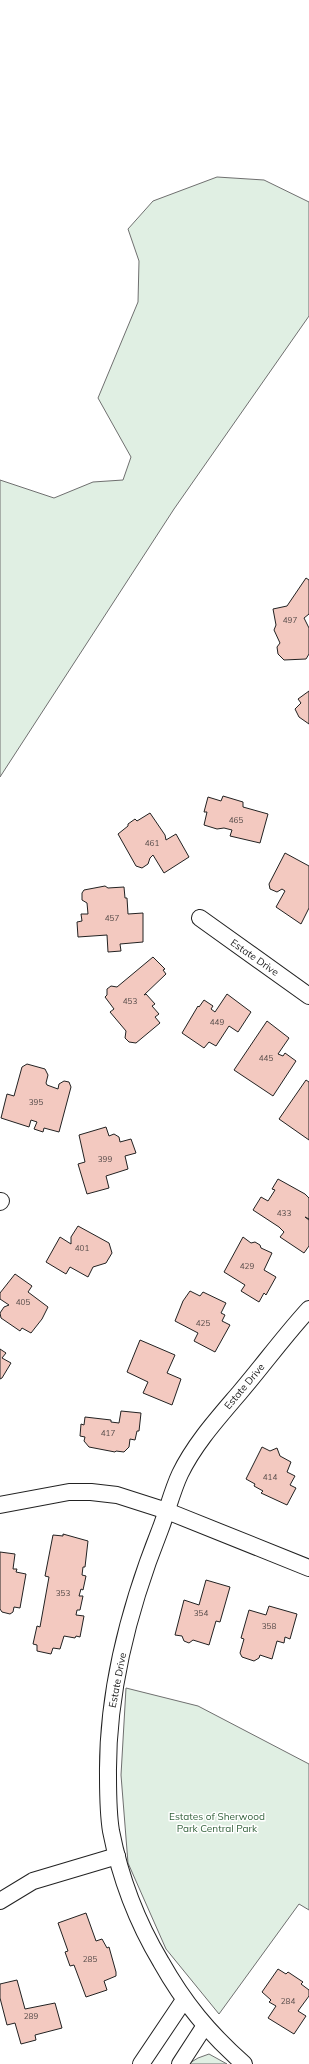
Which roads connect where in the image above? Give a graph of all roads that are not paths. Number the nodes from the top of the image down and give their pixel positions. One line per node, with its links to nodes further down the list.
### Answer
1 (200, 918): 2 (street, Estate Drive)
2 (309, 996)
3 (309, 1309): 5 (street, Estate Drive)
4 (0, 1505): 5 (street)
5 (167, 1511): 6 (street); 7 (street, Estate Drive)
6 (309, 1568)
7 (117, 1856): 8 (street); 9 (street, Estate Drive)
8 (0, 1901)
9 (184, 2000): 10 (street, Estate Drive); 11 (street)
10 (204, 2027): 12 (street); 13 (street, Estate Drive)
11 (141, 2064)
12 (180, 2064)
13 (244, 2064)

